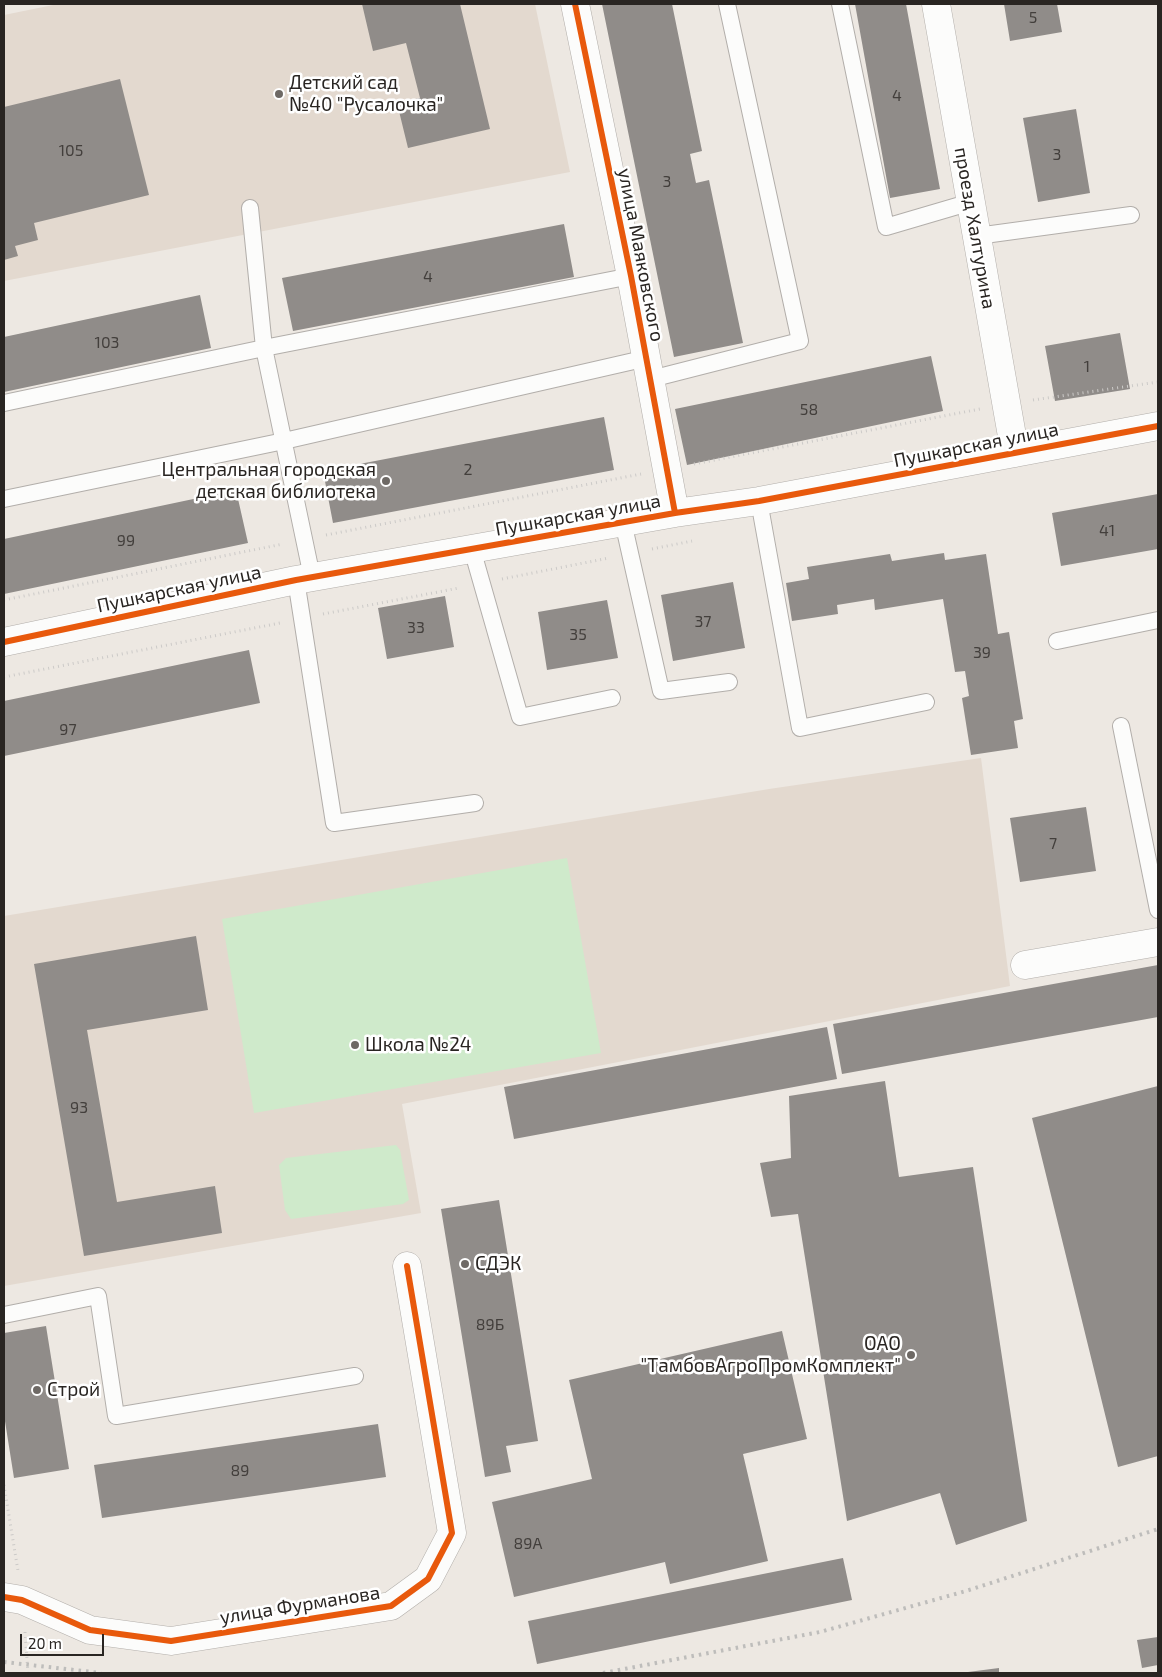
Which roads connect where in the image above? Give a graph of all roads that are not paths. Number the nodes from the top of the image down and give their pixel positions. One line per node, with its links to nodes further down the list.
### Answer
1 (575, 4): 9 (street, улица Маяковского)
2 (727, 4): 11 (lane)
3 (840, 4): 5 (lane)
4 (936, 4): 5 (street, проезд Халтурина)
5 (971, 202): 8 (street, проезд Халтурина)
6 (250, 208): 10 (lane)
7 (1131, 214): 8 (lane)
8 (976, 236): 15 (street, проезд Халтурина)
9 (631, 276): 10 (lane); 11 (street, улица Маяковского)
10 (264, 348): 12 (lane); 14 (lane)
11 (649, 369): 14 (lane); 18 (street, улица Маяковского)
12 (4, 404)
13 (1158, 426): 15 (street, Пушкарская улица)
14 (284, 441): 16 (lane); 21 (lane)
15 (1014, 453): 17 (street, Пушкарская улица)
16 (4, 499)
17 (760, 501): 18 (street, Пушкарская улица); 27 (lane)
18 (675, 513): 19 (street, Пушкарская улица)
19 (623, 522): 20 (street, Пушкарская улица); 25 (lane)
20 (472, 549): 21 (street, Пушкарская улица); 26 (lane)
21 (304, 578): 24 (street, Пушкарская улица); 29 (lane)
22 (1158, 620): 23 (lane)
23 (1057, 640)
24 (4, 642)
25 (729, 682)
26 (612, 698)
27 (926, 702)
28 (1120, 726): 30 (lane)
29 (476, 803)
30 (1158, 910)
31 (1158, 942): 32 (street)
32 (1025, 965)
33 (407, 1266): 36 (street, улица Фурманова)
34 (4, 1315): 35 (lane)
35 (355, 1376)
36 (4, 1597)

